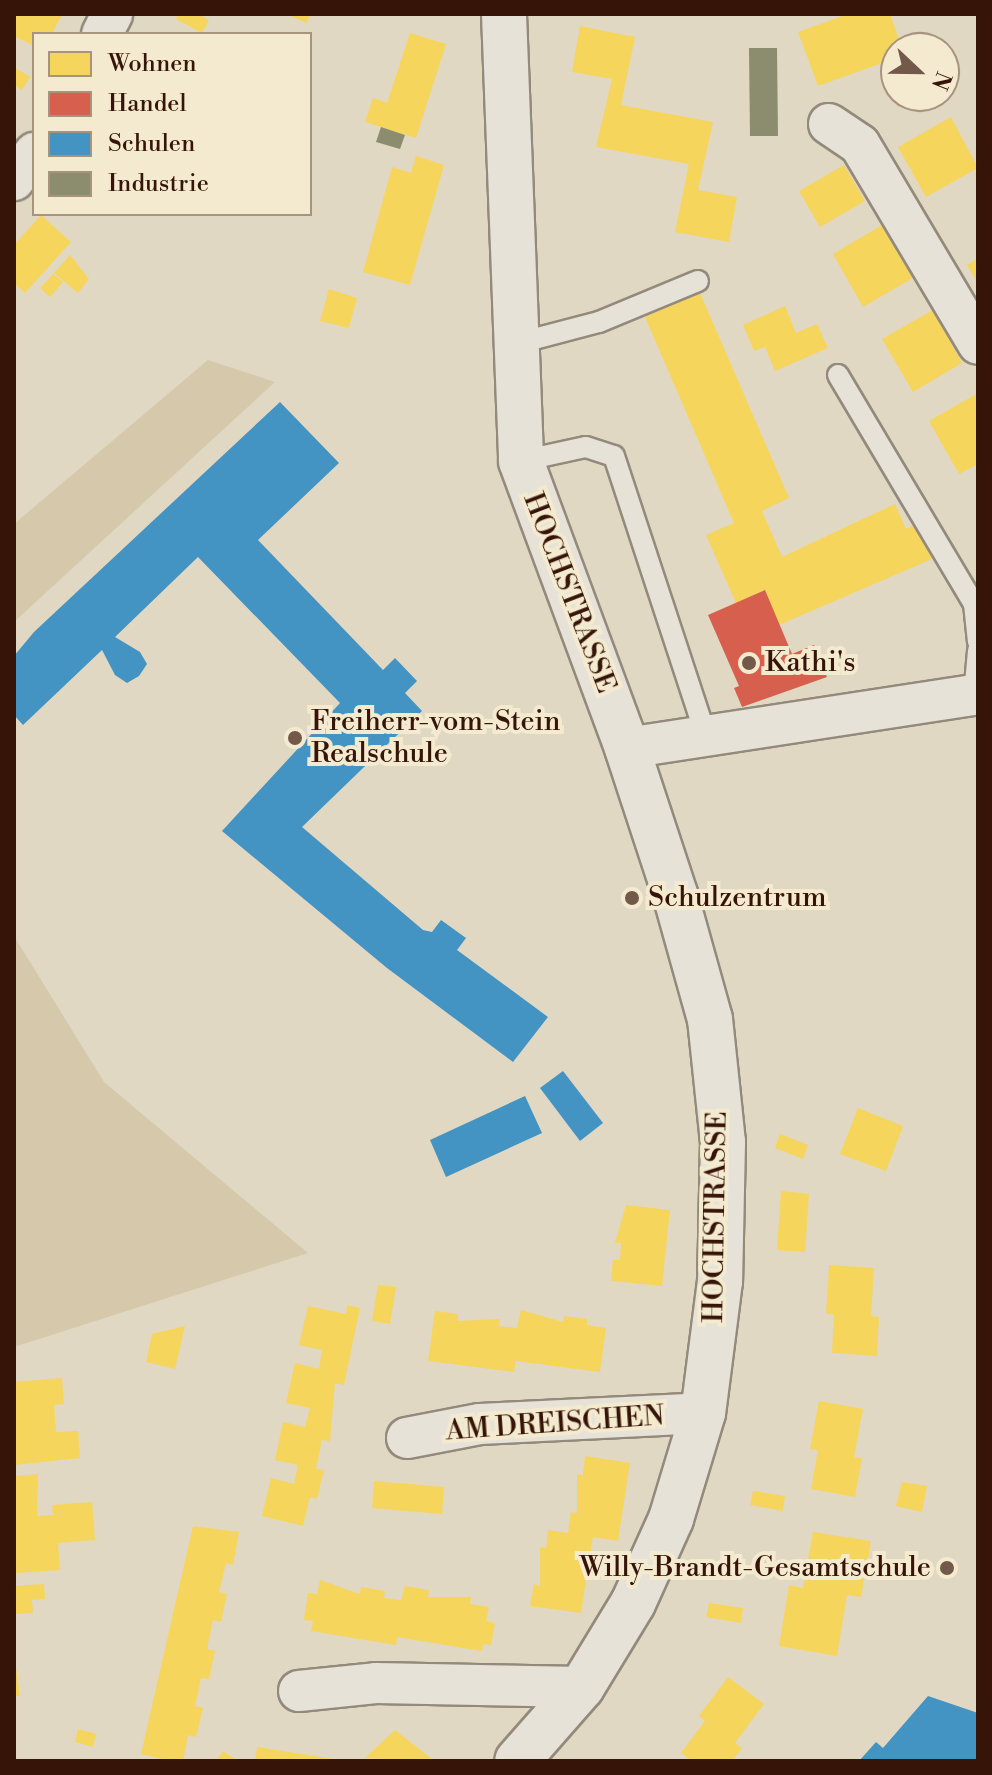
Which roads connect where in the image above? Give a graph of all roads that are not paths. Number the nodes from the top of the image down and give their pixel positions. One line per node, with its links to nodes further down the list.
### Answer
1 (112, 14): 3 (street)
2 (504, 14): 8 (street, HOCHSTRASSE)
3 (103, 32)
4 (829, 124): 9 (street)
5 (32, 156): 6 (street)
6 (14, 180)
7 (698, 281): 8 (lane)
8 (515, 344): 11 (street, HOCHSTRASSE)
9 (978, 344)
10 (838, 375): 12 (lane)
11 (521, 461): 15 (lane, HOCHSTRASSE); 16 (street, HOCHSTRASSE)
12 (978, 642)
13 (978, 651): 14 (lane)
14 (976, 694): 15 (street)
15 (706, 735): 16 (street)
16 (627, 748): 17 (street, HOCHSTRASSE)
17 (703, 1413): 18 (street, AM DREISCHEN); 19 (street, HOCHSTRASSE)
18 (407, 1438)
19 (582, 1687): 20 (street); 21 (street, HOCHSTRASSE)
20 (299, 1691)
21 (517, 1761)

